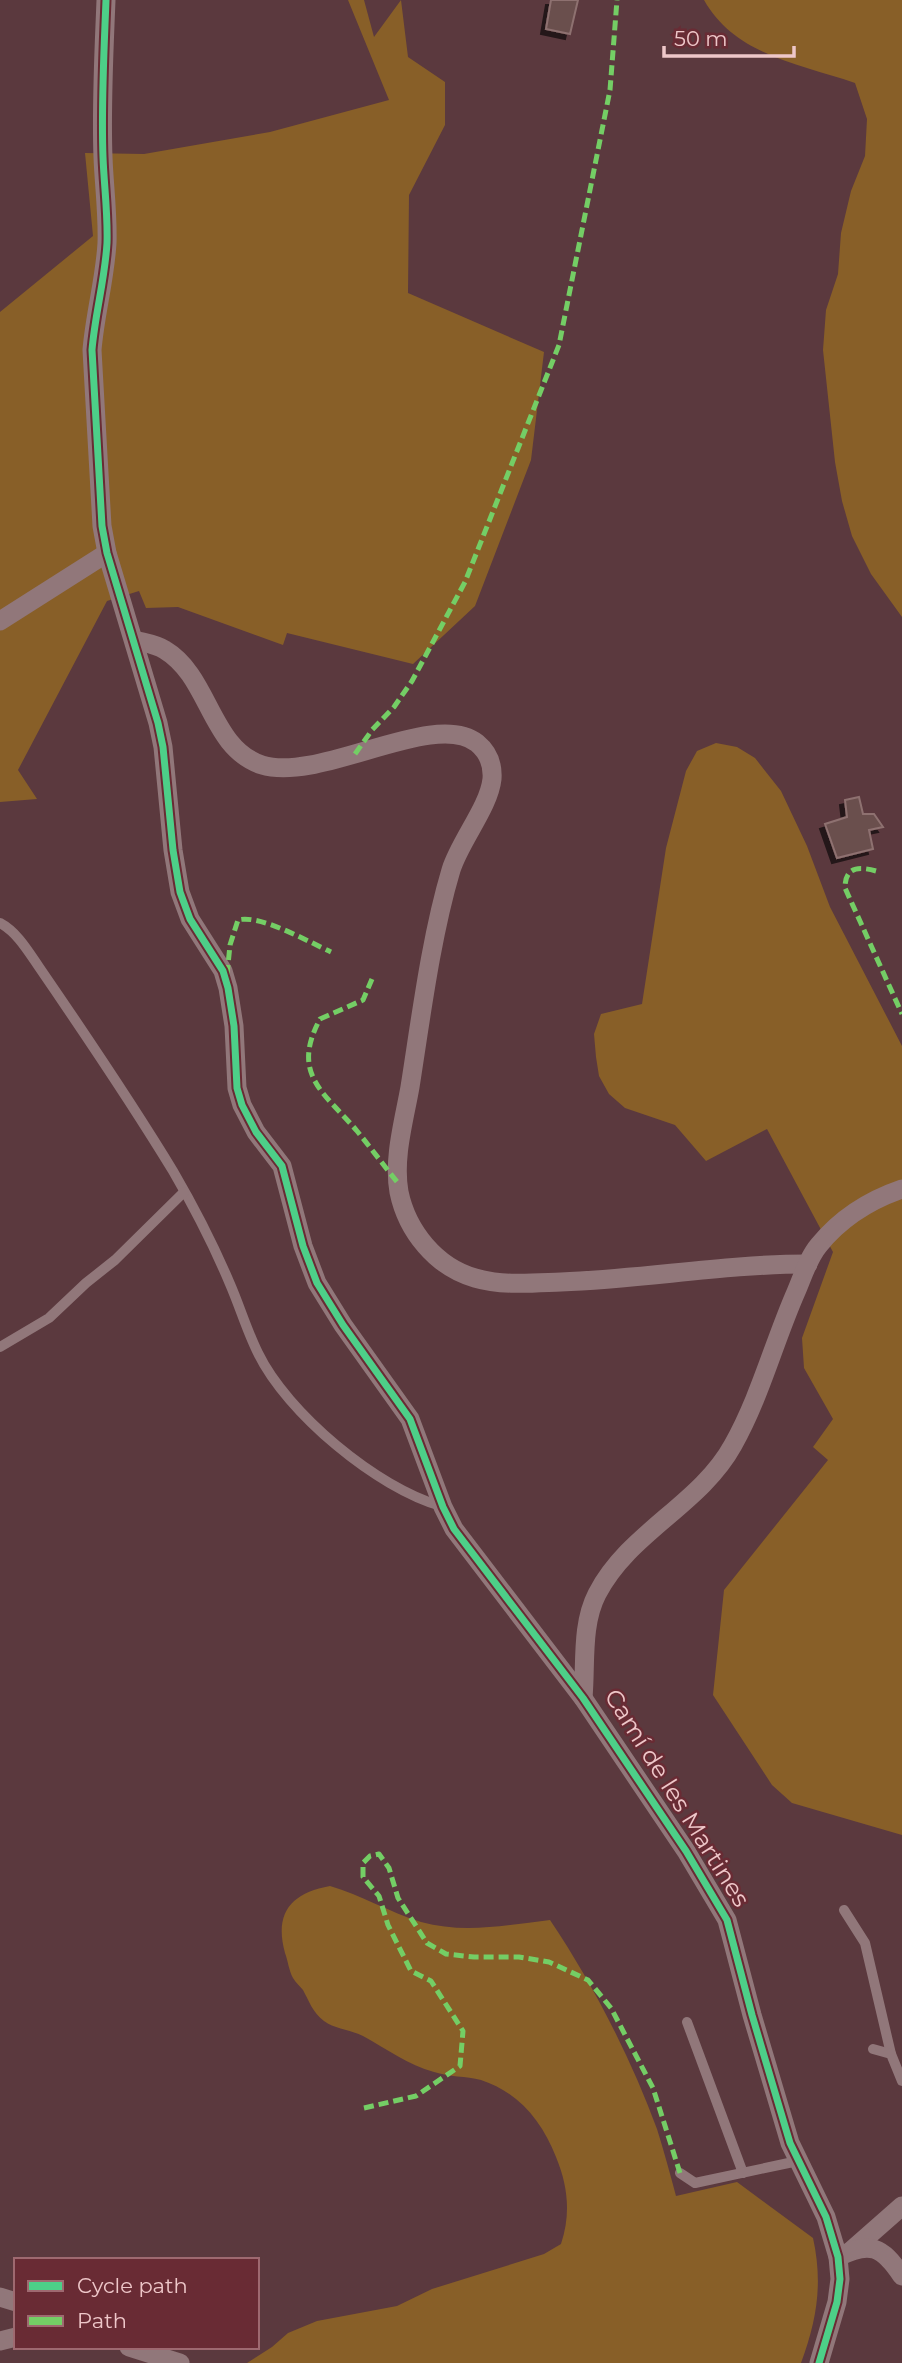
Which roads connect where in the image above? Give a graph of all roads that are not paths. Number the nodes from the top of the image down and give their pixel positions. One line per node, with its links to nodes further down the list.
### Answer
1 (106, 0): 2 (street)
2 (107, 553): 3 (street); 4 (street)
3 (0, 621)
4 (134, 640): 8 (street); 10 (street)
5 (0, 923): 7 (lane)
6 (902, 1189): 8 (street, Camí de les Martines)
7 (184, 1192): 9 (lane); 10 (lane)
8 (808, 1264): 11 (street, Camí de les Martines)
9 (0, 1347)
10 (443, 1507): 11 (street)
11 (583, 1698): 17 (street, Camí de les Martines)
12 (844, 1910): 15 (lane)
13 (687, 2022): 19 (lane)
14 (873, 2049): 15 (lane)
15 (891, 2054): 16 (lane)
16 (902, 2081)
17 (798, 2161): 19 (lane); 21 (street, Camí de les Martines)
18 (680, 2173): 19 (lane)
19 (743, 2173)
20 (902, 2206): 21 (street)
21 (845, 2253): 22 (street); 25 (street, Camí de les Martines)
22 (902, 2276)
23 (135, 2349): 24 (street)
24 (180, 2363)
25 (819, 2363)

